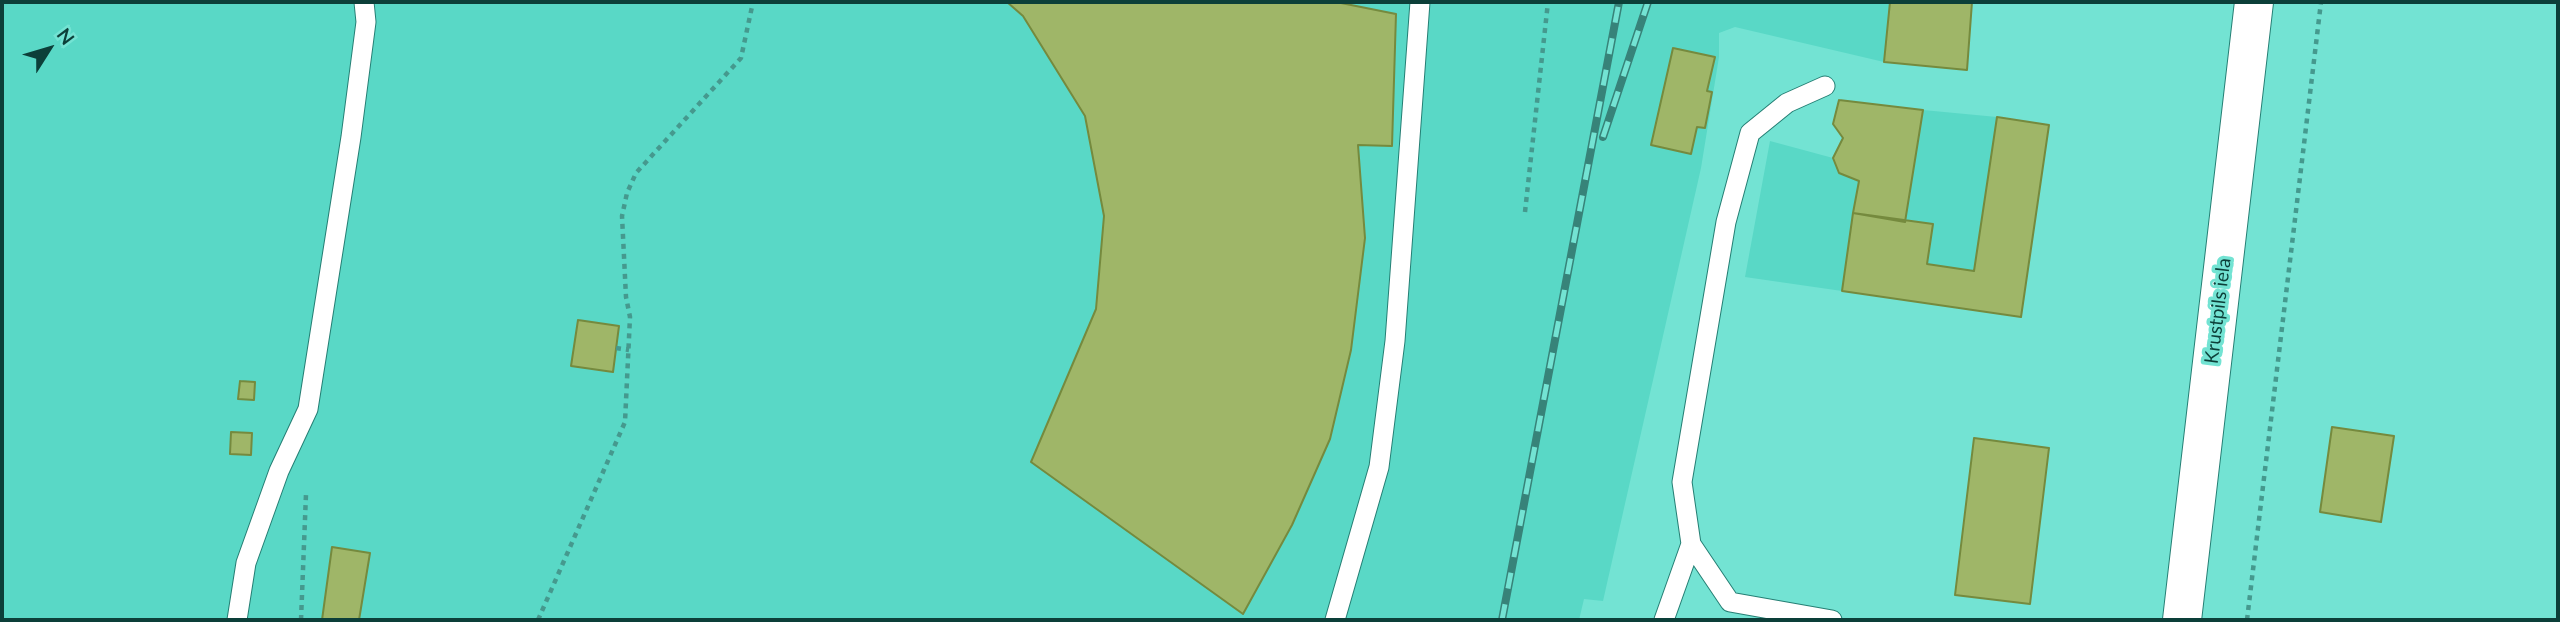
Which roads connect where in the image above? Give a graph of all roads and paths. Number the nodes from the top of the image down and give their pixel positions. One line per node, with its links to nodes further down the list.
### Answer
1 (364, 2): 13 (lane)
2 (753, 2): 10 (path)
3 (1420, 2): 16 (lane)
4 (1548, 2): 8 (path)
5 (2254, 2): 19 (main road, Krustpils iela)
6 (2321, 2): 20 (path)
7 (1825, 86): 12 (lane)
8 (1525, 212)
9 (617, 348): 10 (path)
10 (629, 350): 15 (path)
11 (306, 492): 14 (path)
12 (1691, 544): 17 (lane); 18 (lane)
13 (237, 620)
14 (301, 620)
15 (538, 620)
16 (1335, 620)
17 (1664, 620)
18 (1832, 620)
19 (2182, 620)
20 (2247, 620)

